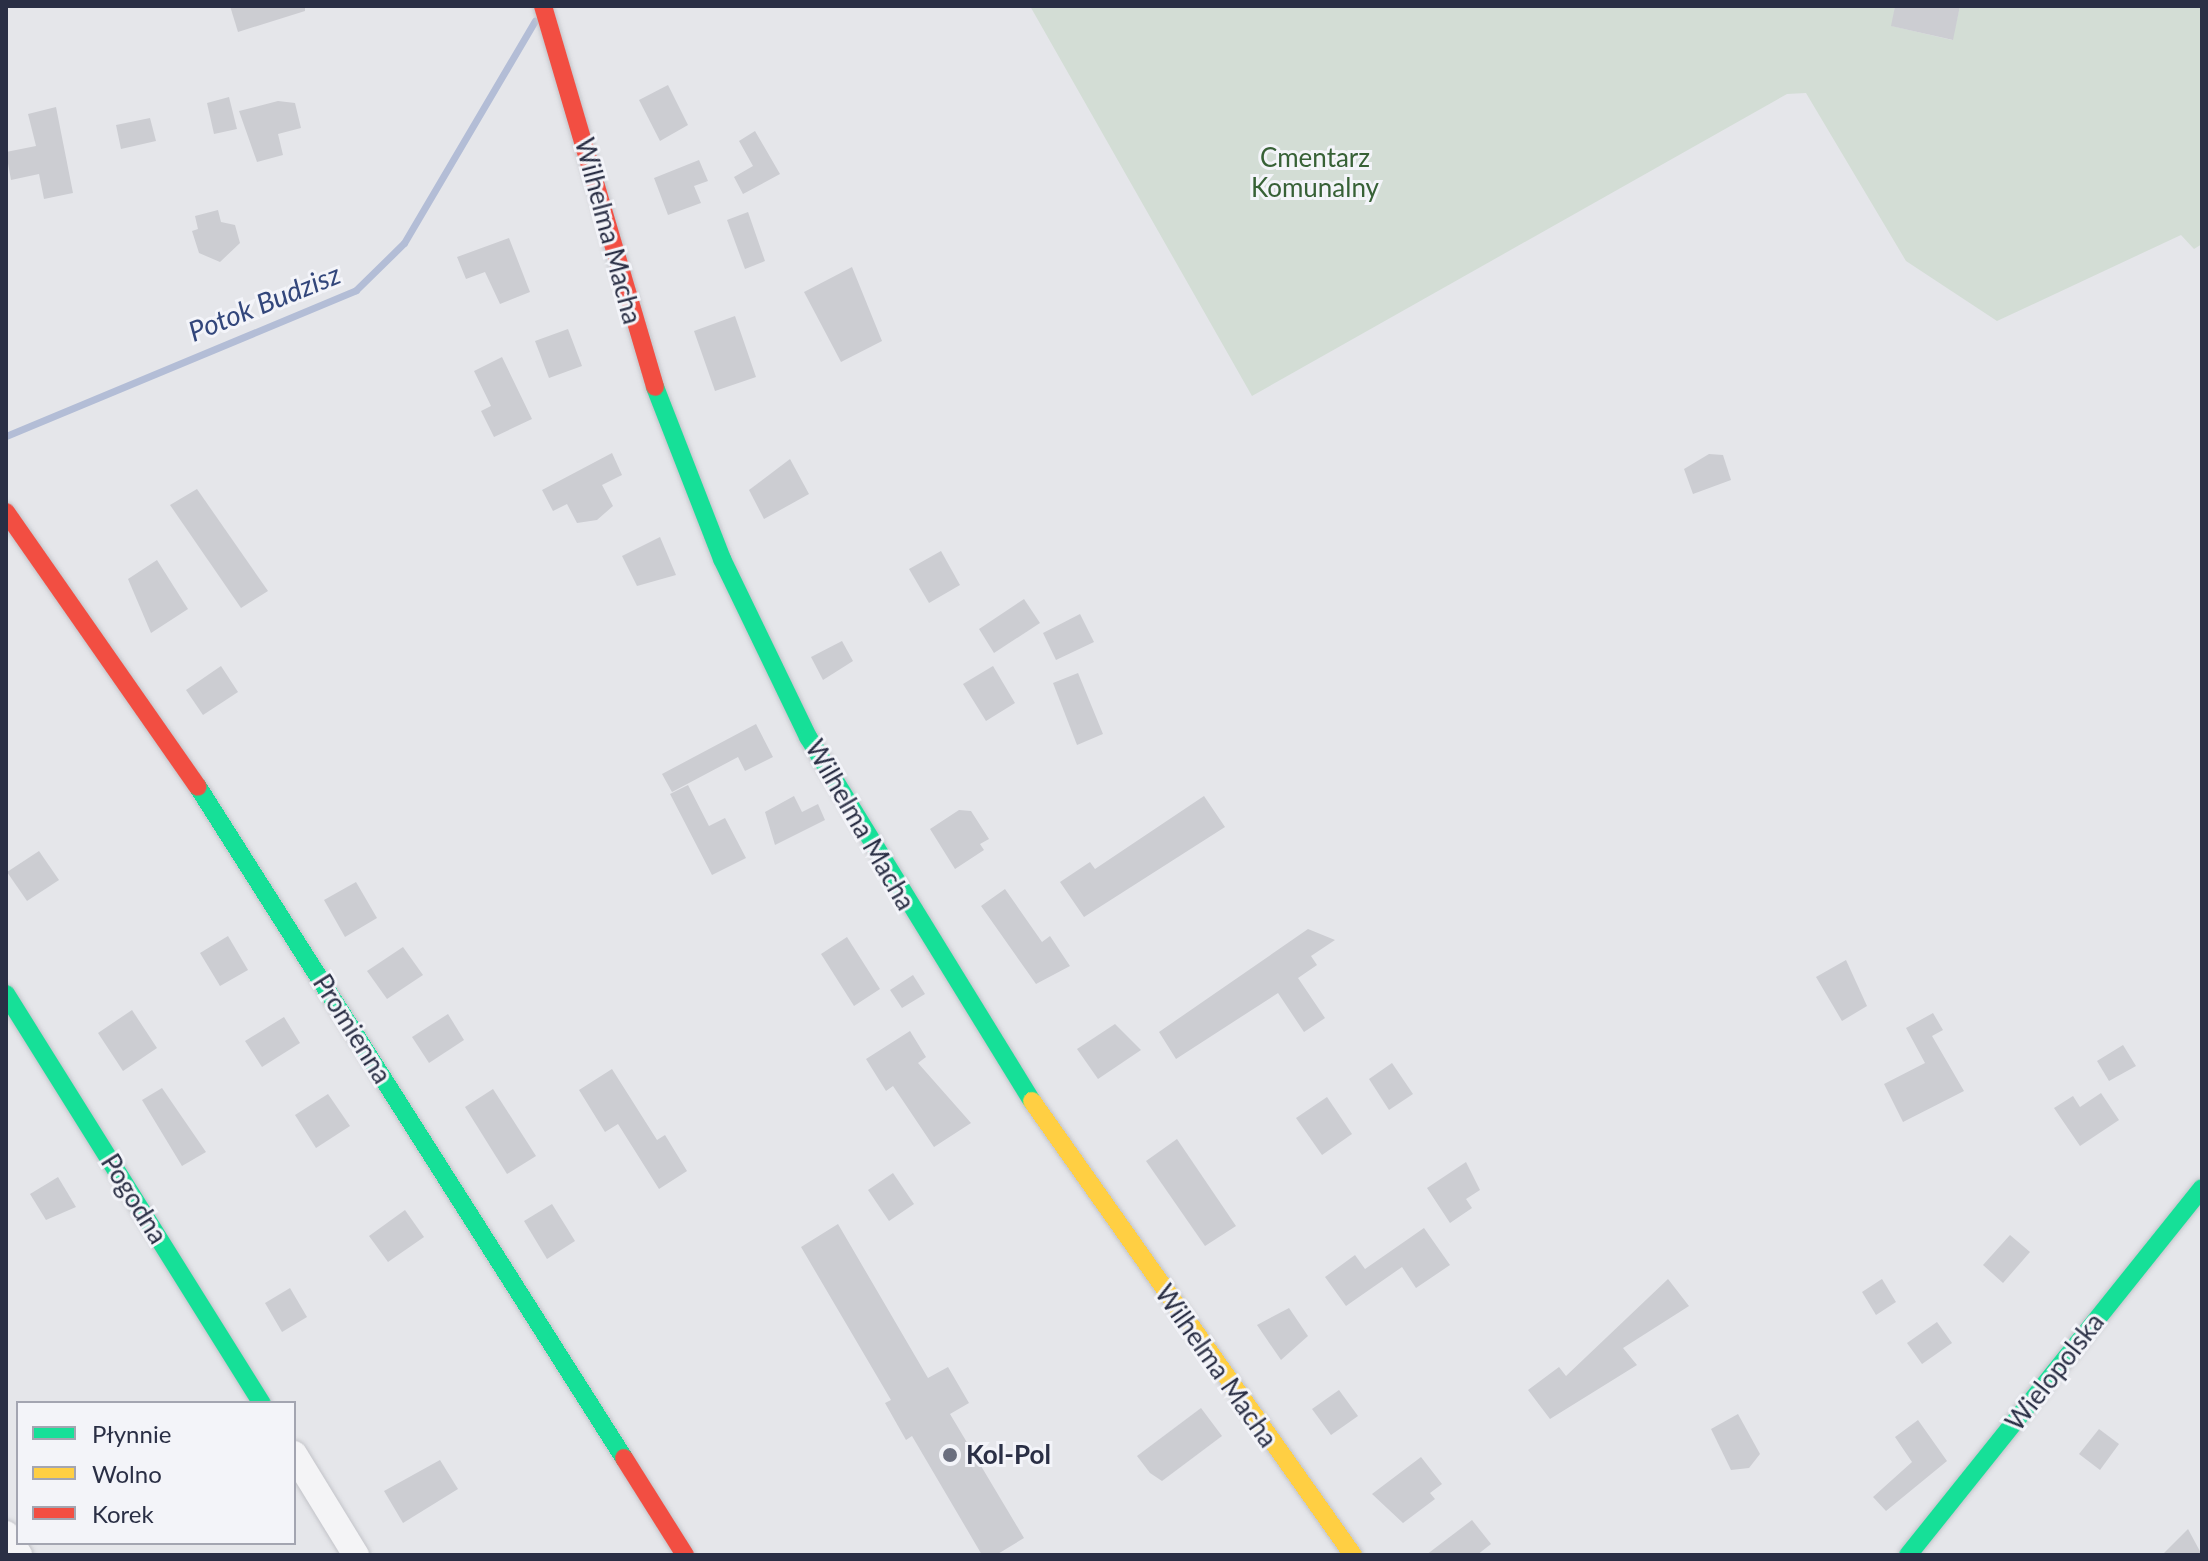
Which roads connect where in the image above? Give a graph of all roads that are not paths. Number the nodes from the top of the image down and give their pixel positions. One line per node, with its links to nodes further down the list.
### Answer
1 (545, 11): 11 (street, Wilhelma Macha)
2 (6, 512): 10 (street, Promienna)
3 (6, 994): 5 (street, Pogodna)
4 (2202, 1188): 12 (street, Wielopolska)
5 (261, 1401)
6 (296, 1457): 9 (street)
7 (6, 1534): 8 (street)
8 (19, 1555)
9 (356, 1555)
10 (685, 1555)
11 (1353, 1555)
12 (1908, 1555)

